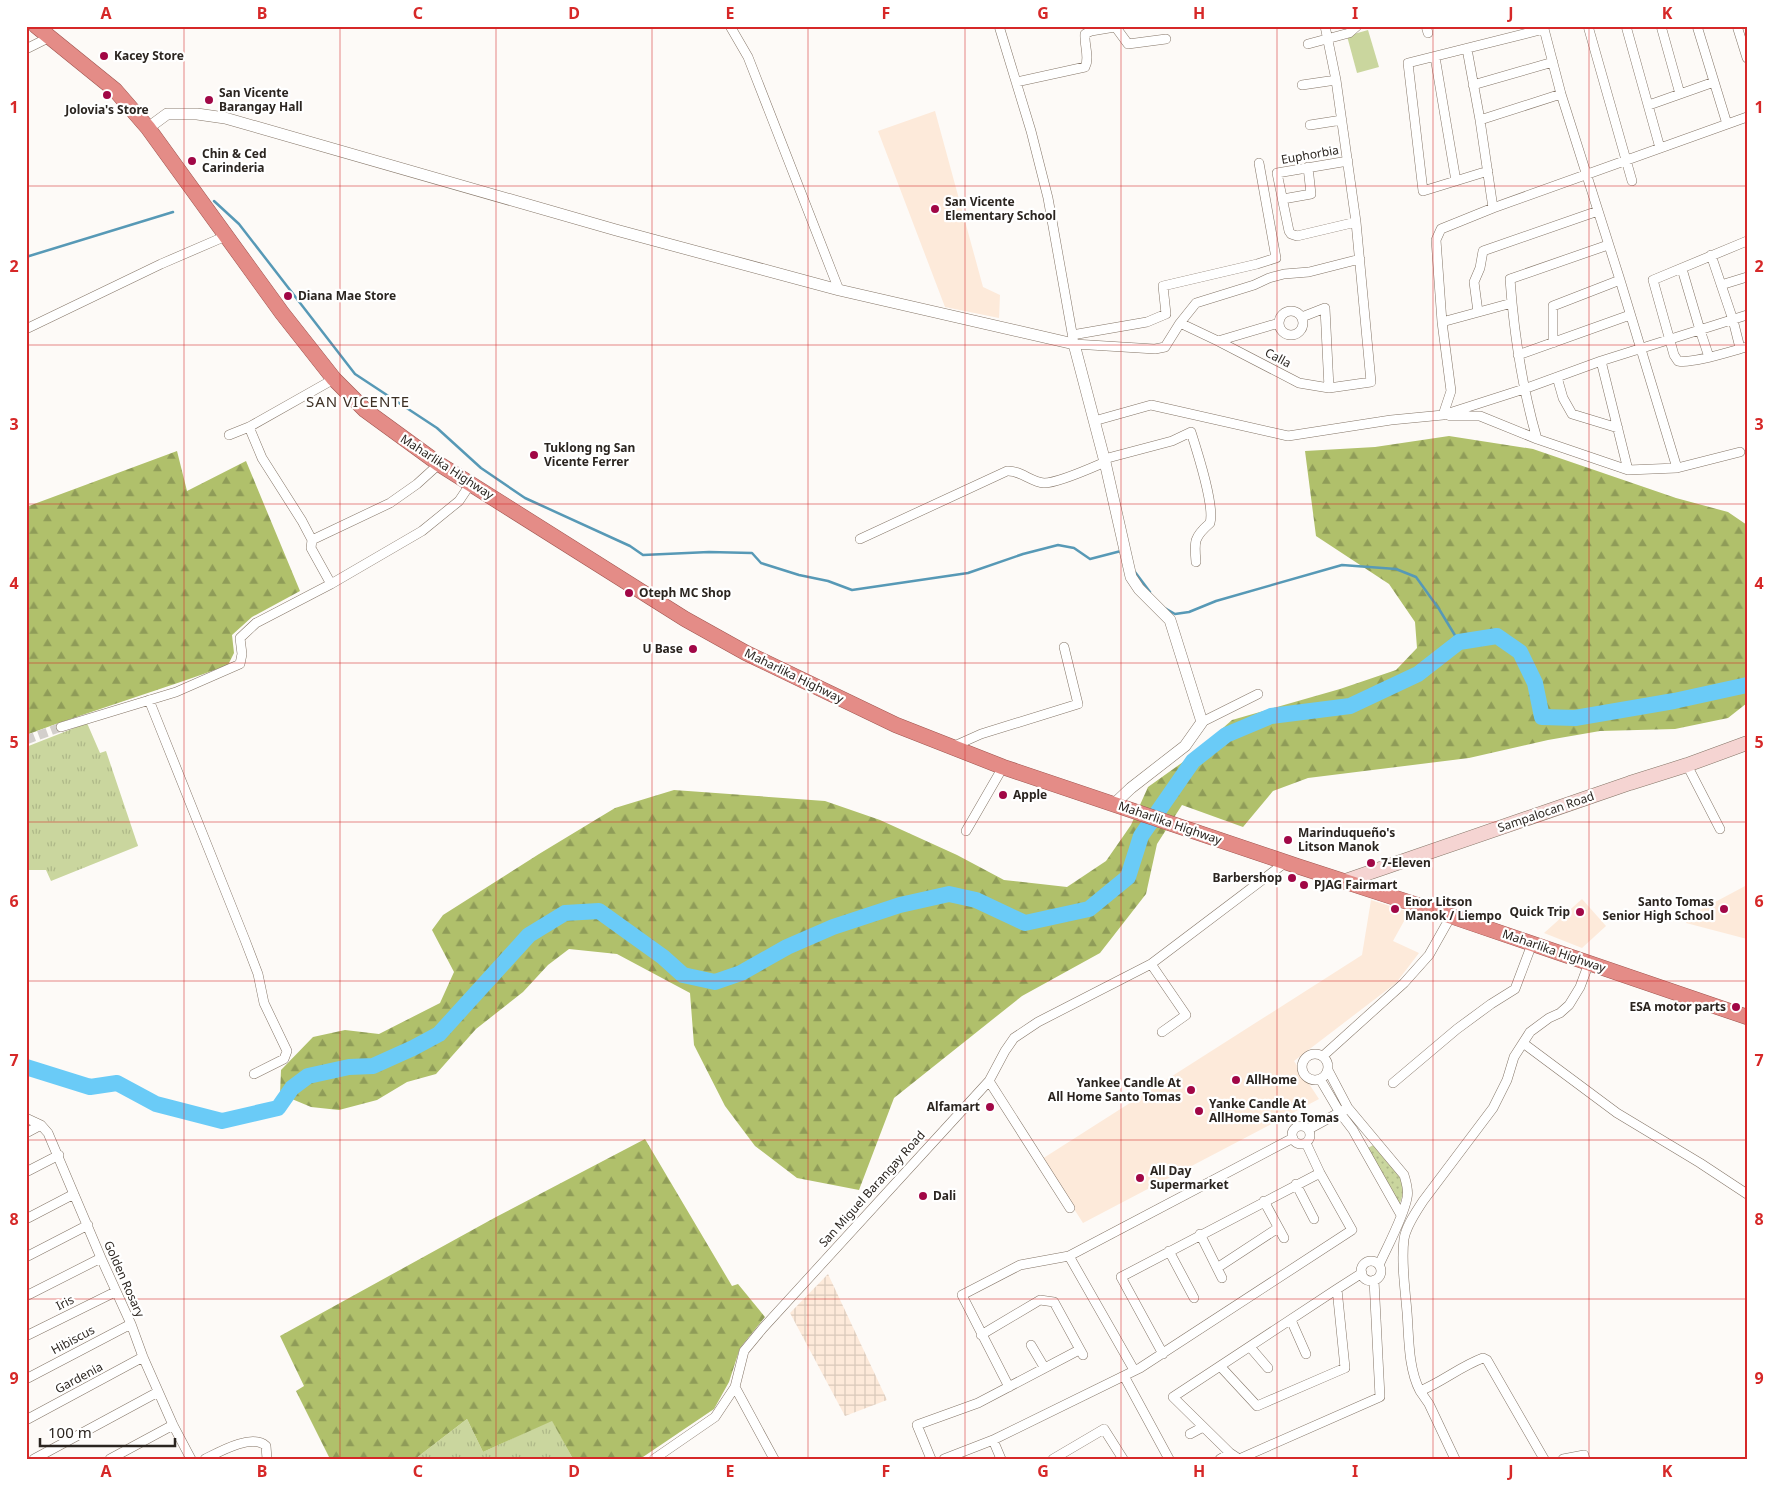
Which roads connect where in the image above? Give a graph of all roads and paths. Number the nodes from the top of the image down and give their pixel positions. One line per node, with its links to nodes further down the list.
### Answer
1 (36, 26): 12 (highway, Maharlika Highway)
2 (730, 26): 57 (street)
3 (999, 26): 22 (street)
4 (1326, 26): 14 (street)
5 (1357, 26): 14 (street)
6 (1588, 26): 36 (street)
7 (1626, 26): 28 (street)
8 (1661, 26): 27 (street)
9 (1697, 26): 23 (street)
10 (1737, 26): 19 (street)
11 (1547, 27): 17 (street); 20 (street)
12 (50, 37): 16 (street); 34 (highway, Maharlika Highway)
13 (1166, 39): 22 (street)
14 (1328, 39): 15 (street); 21 (street)
15 (1308, 44)
16 (26, 49)
17 (1466, 49): 18 (street); 25 (street)
18 (1435, 56): 42 (street); 42 (street)
19 (1747, 58)
20 (1553, 62): 25 (street); 26 (street)
21 (1336, 80): 24 (street); 30 (street)
22 (1016, 82): 69 (street)
23 (1714, 82): 27 (street); 32 (street)
24 (1302, 85)
25 (1473, 85): 31 (street)
26 (1561, 94): 31 (street); 41 (street)
27 (1680, 94): 28 (street)
28 (1649, 104): 35 (street)
29 (1747, 117): 32 (street)
30 (1342, 120): 33 (street); 37 (street)
31 (1480, 120): 40 (street)
32 (1727, 124): 35 (street)
33 (1310, 125)
34 (148, 128): 48 (highway, Maharlika Highway); 57 (street)
35 (1660, 148): 36 (street)
36 (1626, 160): 41 (street); 43 (street)
37 (1348, 161): 39 (street, Euphorbia); 47 (street)
38 (1259, 163): 69 (street)
39 (1308, 168): 44 (street); 44 (street, Euphorbia)
40 (1488, 171): 42 (street); 45 (street)
41 (1585, 175): 45 (street); 46 (street)
42 (1456, 181)
43 (1632, 181)
44 (1283, 199): 47 (street)
45 (1493, 208): 64 (street)
46 (1598, 211): 50 (street); 59 (street)
47 (1356, 222): 52 (street)
48 (226, 236): 67 (street); 79 (highway, Maharlika Highway)
49 (1746, 244): 51 (street)
50 (1608, 245): 55 (street); 58 (street)
51 (1711, 255): 53 (street); 56 (street)
52 (1360, 259): 65 (street); 80 (street, Calla)
53 (1682, 269): 68 (street); 70 (street)
54 (1747, 277): 56 (street)
55 (1620, 280): 60 (street); 72 (street)
56 (1721, 285): 63 (street)
57 (839, 290): 69 (street)
58 (1512, 303): 59 (street); 75 (street)
59 (1478, 312): 64 (street)
60 (1630, 315): 72 (street); 74 (street)
61 (1747, 315): 63 (street)
62 (1302, 317): 66 (street); 66 (street); 80 (street)
63 (1733, 320): 68 (street); 73 (street)
64 (1442, 322): 82 (street)
65 (1180, 323): 69 (street); 71 (street, Calla)
66 (1279, 323): 71 (street)
67 (26, 330)
68 (1700, 330): 70 (street); 76 (street)
69 (1073, 340): 83 (street)
70 (1670, 340): 74 (street); 76 (street)
71 (1218, 341): 80 (street, Calla)
72 (1553, 343): 75 (street)
73 (1744, 348): 76 (street)
74 (1640, 349): 77 (street); 91 (street)
75 (1518, 355): 81 (street)
76 (1709, 357)
77 (1600, 361): 78 (street); 85 (street)
78 (1557, 377): 81 (street); 85 (street)
79 (334, 380): 84 (street); 90 (highway, Maharlika Highway)
80 (1329, 388)
81 (1524, 390): 82 (street); 87 (street)
82 (1442, 415): 83 (street); 87 (street)
83 (1094, 421): 89 (street)
84 (249, 427): 86 (street); 95 (street)
85 (1618, 428): 92 (street)
86 (229, 435)
87 (1537, 439): 92 (street)
88 (1740, 452): 91 (street)
89 (1104, 461): 94 (street); 96 (street); 101 (street)
90 (439, 464): 93 (highway, Maharlika Highway); 95 (street)
91 (1677, 468): 92 (street)
92 (1628, 470)
93 (471, 483): 97 (street); 104 (highway, Maharlika Highway)
94 (860, 539)
95 (312, 540): 97 (street)
96 (1196, 562)
97 (331, 584): 100 (street)
98 (1064, 647): 104 (street)
99 (1258, 694): 101 (street)
100 (149, 700): 102 (street); 121 (street)
101 (1202, 722): 107 (street)
102 (61, 727)
103 (1747, 743): 105 (main road, Sampalocan Road)
104 (952, 747): 106 (highway, Maharlika Highway)
105 (1687, 765): 108 (street); 111 (main road, Sampalocan Road)
106 (1003, 767): 107 (highway, Maharlika Highway); 109 (street)
107 (1119, 806): 110 (highway, Maharlika Highway)
108 (1720, 829)
109 (966, 832)
110 (1286, 862): 111 (highway, Maharlika Highway); 115 (street, San Miguel Barangay Road)
111 (1346, 881): 112 (highway, Maharlika Highway)
112 (1451, 916): 113 (highway, Maharlika Highway); 119 (street)
113 (1532, 944): 114 (highway, Maharlika Highway); 124 (street)
114 (1590, 963): 116 (highway, Maharlika Highway); 118 (street)
115 (1151, 964): 117 (street); 123 (street, San Miguel Barangay Road)
116 (1747, 1017)
117 (1162, 1032)
118 (1523, 1043): 137 (street); 177 (street)
119 (1323, 1056): 120 (street); 122 (street)
120 (1328, 1070): 122 (street); 125 (street)
121 (254, 1074)
122 (1320, 1079): 125 (street)
123 (989, 1080): 139 (street); 175 (street, San Miguel Barangay Road)
124 (1393, 1084)
125 (1344, 1110): 128 (street); 140 (street); 140 (street)
126 (26, 1118): 127 (street)
127 (41, 1125): 129 (street); 132 (street, Golden Rosary)
128 (1309, 1129): 130 (street); 131 (street)
129 (26, 1133)
130 (1293, 1138): 131 (street); 149 (street)
131 (1306, 1143): 134 (street)
132 (59, 1155): 133 (street); 136 (street, Golden Rosary)
133 (26, 1172)
134 (1320, 1172): 135 (street); 166 (street)
135 (1296, 1184): 138 (street); 142 (street)
136 (74, 1194): 141 (street); 143 (street, Golden Rosary)
137 (1747, 1194)
138 (1264, 1201): 144 (street); 145 (street)
139 (1070, 1208)
140 (1401, 1215): 151 (street)
141 (26, 1219)
142 (1314, 1219)
143 (88, 1225): 148 (street); 150 (street, Golden Rosary)
144 (1278, 1228): 146 (street); 152 (street)
145 (1200, 1234): 147 (street); 152 (street)
146 (1284, 1238)
147 (1169, 1251): 159 (street); 166 (street)
148 (26, 1256)
149 (1069, 1256): 162 (street); 172 (street)
150 (101, 1258): 157 (street, Golden Rosary); 158 (street)
151 (1379, 1264): 153 (street); 155 (street)
152 (1217, 1268): 154 (street)
153 (1362, 1274): 155 (street); 156 (street)
154 (1222, 1278)
155 (1374, 1280): 199 (street)
156 (1337, 1289): 160 (street); 169 (street)
157 (115, 1292): 161 (street, Golden Rosary); 163 (street, Iris)
158 (26, 1296)
159 (1194, 1298)
160 (1291, 1320): 165 (street); 167 (street)
161 (131, 1324): 168 (street, Golden Rosary); 174 (street, Hibiscus)
162 (981, 1335): 170 (street); 176 (street)
163 (26, 1336)
164 (1031, 1345): 170 (street)
165 (1250, 1347): 169 (street); 171 (street)
166 (1163, 1354): 172 (street)
167 (1306, 1354)
168 (143, 1357): 178 (street, Golden Rosary); 179 (street, Gardenia)
169 (1220, 1366): 181 (street)
170 (1044, 1367): 176 (street)
171 (1268, 1368)
172 (1134, 1370): 173 (street)
173 (1124, 1376): 183 (street); 197 (street)
174 (26, 1379)
175 (735, 1387): 190 (street, San Miguel Barangay Road); 191 (street)
176 (1009, 1387): 192 (street)
177 (1420, 1391): 200 (street); 201 (street)
178 (158, 1392): 180 (street, Golden Rosary); 186 (street)
179 (26, 1420)
180 (173, 1425): 185 (street, Golden Rosary); 187 (street)
181 (1203, 1427): 182 (street); 184 (street)
182 (1190, 1434)
183 (993, 1440): 193 (street); 194 (street)
184 (1230, 1453): 198 (street); 199 (street)
185 (188, 1458)
186 (34, 1459)
187 (110, 1459)
188 (205, 1459): 189 (street)
189 (267, 1459)
190 (654, 1459)
191 (774, 1459)
192 (931, 1459)
193 (944, 1459)
194 (1001, 1459)
195 (1053, 1459): 196 (street)
196 (1123, 1459)
197 (1169, 1459)
198 (1220, 1459)
199 (1239, 1459)
200 (1455, 1459)
201 (1544, 1459)
202 (1563, 1459): 203 (street)
203 (1585, 1459)

